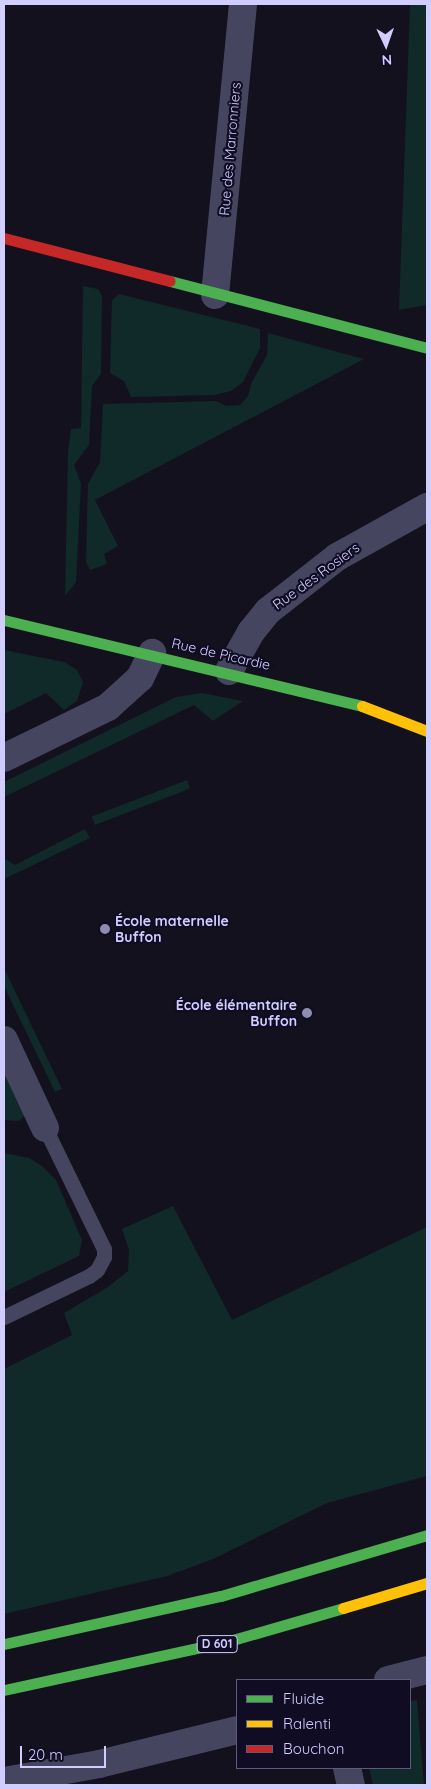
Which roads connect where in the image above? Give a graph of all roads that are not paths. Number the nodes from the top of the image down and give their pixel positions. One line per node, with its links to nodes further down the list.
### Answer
1 (243, 4): 3 (street, Rue des Marronniers)
2 (4, 238): 3 (street)
3 (215, 295): 4 (street)
4 (427, 348)
5 (427, 507): 8 (street, Rue des Rosiers)
6 (4, 620): 7 (street, Rue de Picardie)
7 (152, 653): 8 (street, Rue de Picardie); 10 (street)
8 (229, 671): 9 (street, Rue de Picardie)
9 (427, 731)
10 (4, 758)
11 (4, 1040): 12 (street)
12 (45, 1128): 13 (lane)
13 (4, 1317)
14 (427, 1535): 16 (street)
15 (427, 1583): 19 (street, D 601)
16 (4, 1644)
17 (427, 1670): 18 (street)
18 (392, 1679)
19 (4, 1690)
20 (236, 1730): 22 (street)
21 (347, 1769): 23 (street)
22 (4, 1782)
23 (350, 1785)

